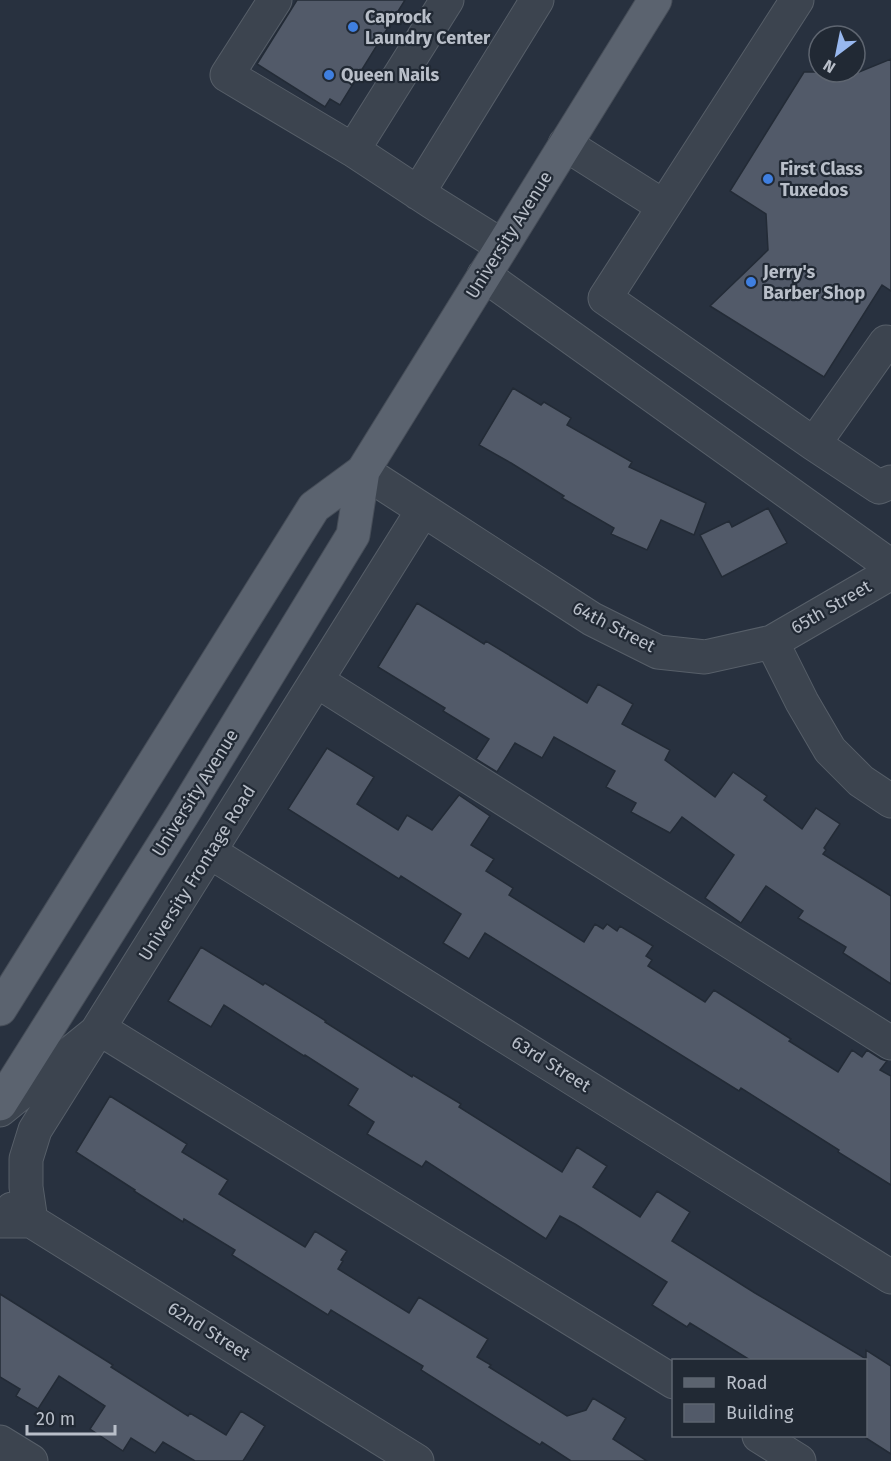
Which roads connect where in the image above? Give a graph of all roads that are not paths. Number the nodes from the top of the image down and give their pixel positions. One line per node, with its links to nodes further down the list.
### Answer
1 (275, 0): 7 (street)
2 (447, 0): 7 (street)
3 (537, 0): 8 (street)
4 (644, 4): 6 (main road, University Avenue)
5 (786, 4): 9 (street)
6 (566, 144): 9 (street); 10 (main road, University Avenue)
7 (354, 150): 8 (street)
8 (418, 192): 10 (street)
9 (663, 206): 13 (street)
10 (502, 246): 11 (main road, University Avenue)
11 (484, 275): 14 (main road, University Avenue); 17 (street)
12 (891, 343): 13 (street)
13 (814, 444): 15 (street)
14 (363, 471): 16 (street, 64th Street); 23 (main road, University Avenue); 26 (main road, University Avenue)
15 (891, 482)
16 (423, 510): 19 (street, 64th Street); 20 (street, University Frontage Road)
17 (891, 566)
18 (891, 573): 19 (street, 65th Street)
19 (772, 642): 21 (street)
20 (317, 681): 22 (street, University Frontage Road); 25 (street)
21 (891, 801)
22 (210, 852): 24 (street, University Frontage Road); 30 (street, 63rd Street)
23 (0, 1009)
24 (100, 1029): 27 (street); 29 (street, University Frontage Road); 31 (street)
25 (891, 1043)
26 (0, 1104)
27 (0, 1110)
28 (0, 1201): 29 (street, 62nd Street)
29 (15, 1221): 35 (street, 62nd Street)
30 (891, 1277)
31 (672, 1381)
32 (761, 1437): 36 (street)
33 (0, 1442): 34 (street)
34 (31, 1461)
35 (417, 1461)
36 (799, 1461)

